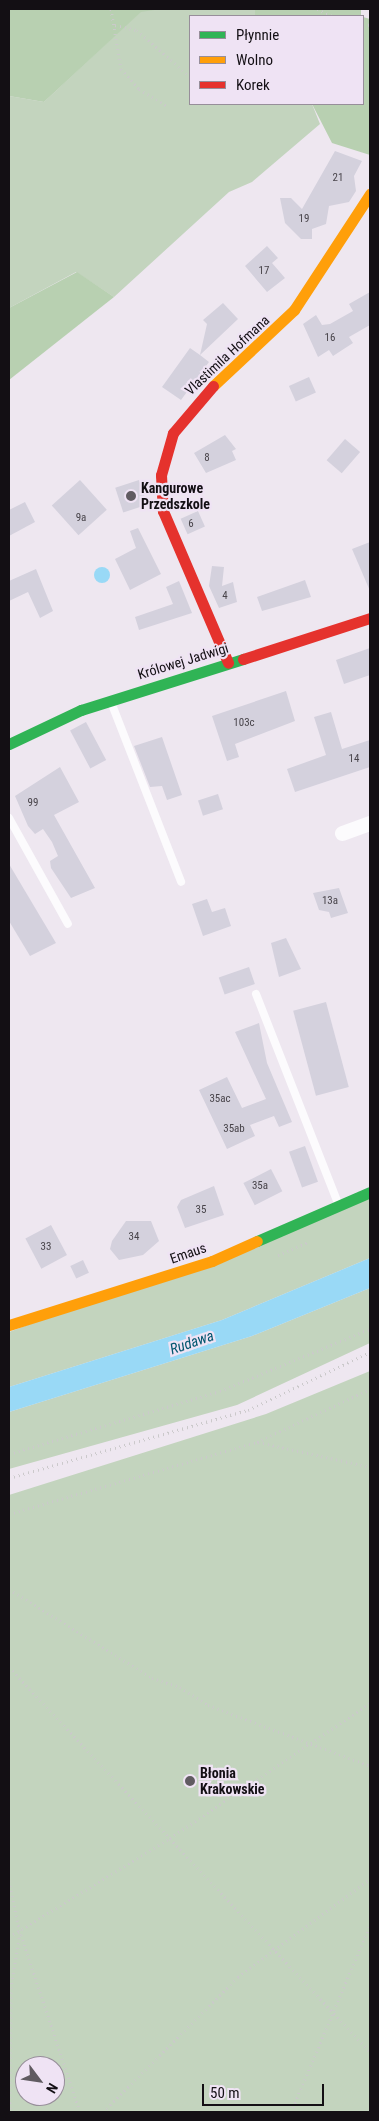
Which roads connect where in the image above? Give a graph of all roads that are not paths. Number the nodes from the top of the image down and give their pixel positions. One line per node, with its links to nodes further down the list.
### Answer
1 (370, 194): 3 (street, Vlastimila Hofmana)
2 (370, 618): 3 (street, Królowej Jadwigi)
3 (228, 663): 4 (street, Królowej Jadwigi)
4 (110, 700): 5 (street, Królowej Jadwigi); 9 (lane)
5 (9, 744)
6 (9, 818): 10 (lane)
7 (370, 823): 8 (street)
8 (342, 833)
9 (181, 882)
10 (68, 924)
11 (256, 994): 13 (lane)
12 (370, 1192): 13 (street, Emaus)
13 (339, 1208): 14 (street, Emaus)
14 (9, 1325)

